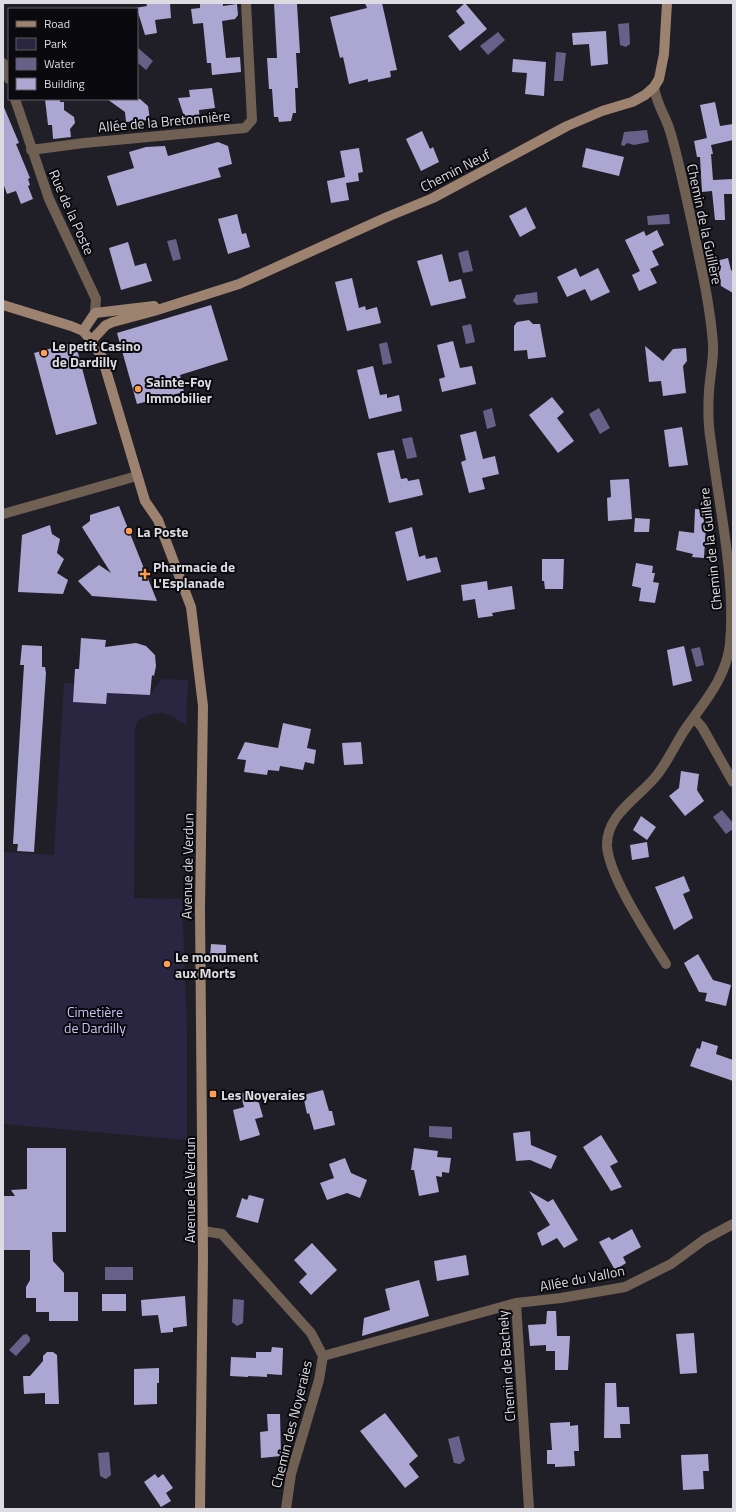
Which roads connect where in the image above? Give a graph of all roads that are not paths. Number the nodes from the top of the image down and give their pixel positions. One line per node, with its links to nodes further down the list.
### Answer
1 (246, 3): 7 (street, Allée de la Bretonnière)
2 (667, 3): 5 (street)
3 (3, 62): 4 (street)
4 (8, 76)
5 (654, 87): 8 (street, Chemin Neuf); 15 (street, Chemin de la Guillère)
6 (15, 100): 7 (street, Rue de la Poste)
7 (31, 150): 10 (street, Rue de la Poste)
8 (184, 302): 10 (street, Chemin Neuf); 12 (street, Chemin Neuf)
9 (3, 305): 11 (street)
10 (95, 313): 11 (street)
11 (83, 331): 12 (street, Avenue de Verdun)
12 (91, 341): 13 (street, Avenue de Verdun)
13 (137, 476): 14 (street); 19 (street, Avenue de Verdun)
14 (3, 514)
15 (694, 718): 16 (street); 17 (street, Chemin de la Guillère)
16 (733, 782)
17 (666, 964)
18 (733, 1224): 20 (street, Allée du Vallon)
19 (203, 1230): 21 (street, Chemin des Noyeraies); 22 (street, Avenue de Verdun)
20 (516, 1303): 21 (street, Chemin de Bachely); 24 (street, Chemin de Bachely)
21 (323, 1356): 23 (street, Chemin des Noyeraies)
22 (200, 1509)
23 (286, 1509)
24 (529, 1509)

